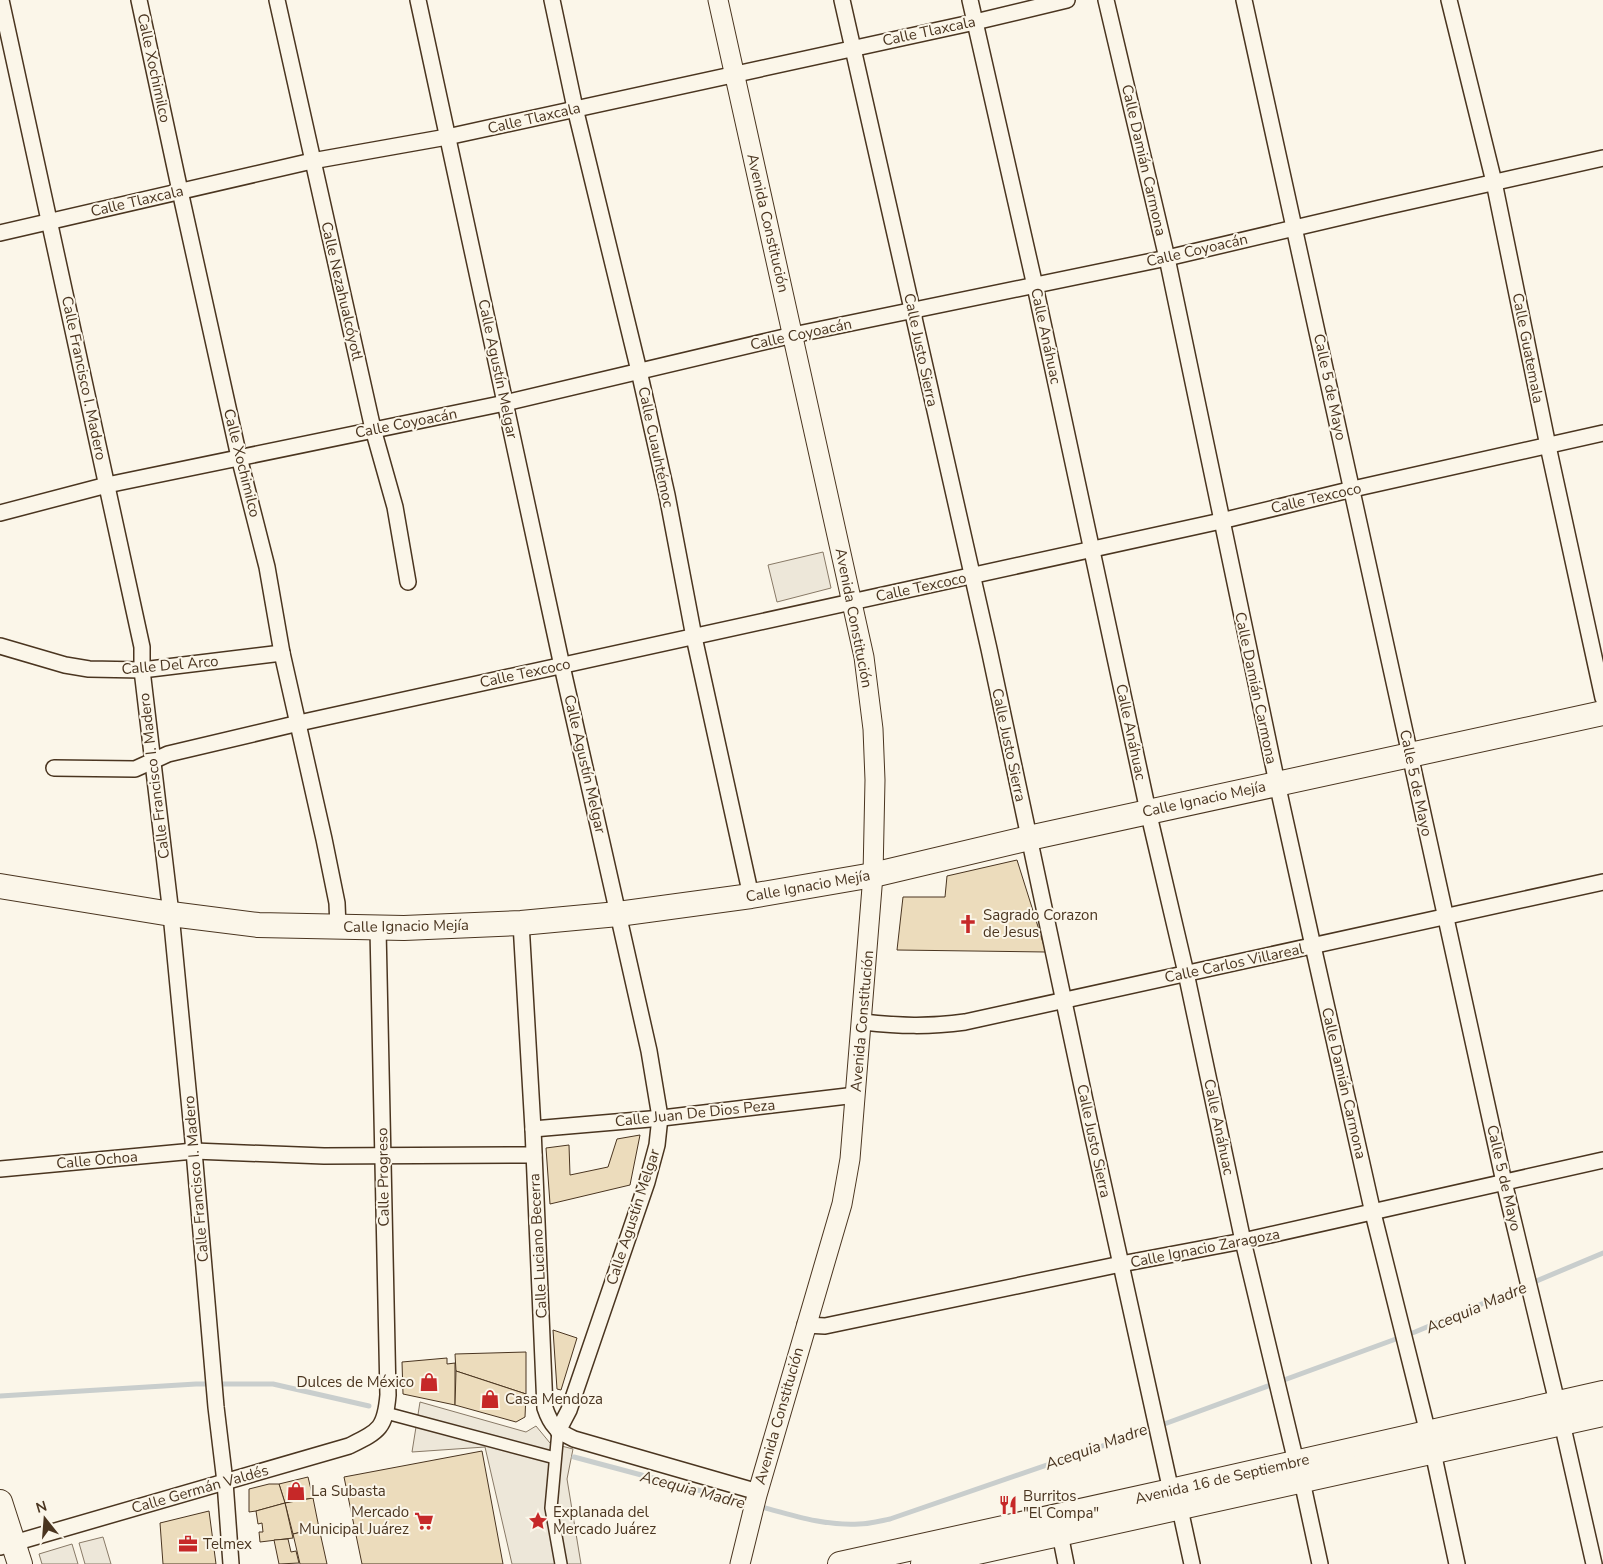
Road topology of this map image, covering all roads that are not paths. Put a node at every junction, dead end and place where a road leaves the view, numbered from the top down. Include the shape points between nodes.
1 (1, 0) edge
2 (139, 0) edge
3 (277, 0) edge
4 (418, 0) edge
5 (552, 0) edge
6 (718, 0) edge
7 (842, 0) edge
8 (970, 0) edge
9 (1067, 0) edge
10 (1106, 0) edge
11 (1244, 0) edge
12 (1449, 0) edge
13 (975, 22) junction
14 (853, 47) junction
15 (734, 73) junction
16 (575, 108) junction
17 (448, 137) junction
18 (1603, 158) edge
19 (312, 162) junction
20 (1494, 182) junction
21 (180, 191) junction
22 (50, 222) junction
23 (1294, 227) junction
24 (0, 233) edge
25 (1167, 258) junction
26 (1035, 286) junction
27 (913, 310) junction
28 (793, 335) junction
29 (639, 371) junction
30 (505, 403) junction
31 (373, 429) junction
32 (1603, 433) edge
33 (1548, 446) junction
34 (239, 457) junction
35 (107, 485) junction
36 (1352, 490) junction
37 (0, 513) edge
38 (1222, 521) junction
39 (1092, 550) junction
40 (973, 576) junction
41 (408, 582) dead end
42 (852, 602) junction
43 (694, 637) junction
44 (0, 646) edge
45 (282, 653) junction
46 (562, 666) junction
47 (142, 670) junction
48 (1603, 698) edge
49 (1603, 713) edge
50 (299, 722) junction
51 (1410, 754) junction
52 (152, 762) junction
53 (54, 768) dead end
54 (1276, 783) junction
55 (1148, 811) junction
56 (1028, 838) junction
57 (873, 875) junction
58 (1603, 882) edge
59 (0, 886) edge
60 (751, 896) junction
61 (170, 914) junction
62 (618, 914) junction
63 (1446, 917) junction
64 (521, 923) junction
65 (338, 928) junction
66 (378, 929) junction
67 (1312, 946) junction
68 (1186, 973) junction
69 (1064, 1001) junction
70 (863, 1022) junction
71 (856, 1095) junction
72 (660, 1117) junction
73 (533, 1129) junction
74 (194, 1151) junction
75 (382, 1155) junction
76 (534, 1155) junction
77 (1603, 1160) edge
78 (0, 1169) edge
79 (1504, 1182) junction
80 (1373, 1213) junction
81 (1243, 1241) junction
82 (1121, 1264) junction
83 (806, 1325) junction
84 (1603, 1393) edge
85 (1560, 1413) junction
86 (1603, 1414) edge
87 (384, 1419) junction
88 (558, 1431) junction
89 (1430, 1442) junction
90 (555, 1458) junction
91 (1299, 1472) junction
92 (225, 1482) junction
93 (757, 1494) junction
94 (1175, 1500) junction
95 (0, 1502) edge
96 (1060, 1534) junction
97 (11, 1551) edge
98 (231, 1564) edge
99 (561, 1564) edge
100 (740, 1564) edge
101 (840, 1564) edge
102 (923, 1564) edge
103 (1066, 1564) edge
104 (1192, 1564) edge
105 (1320, 1564) edge
106 (1456, 1564) edge
107 (1594, 1564) edge

1 - 22 street, Calle Francisco I. Madero
2 - 21 street, Calle Xochimilco
3 - 19 street, Calle Nezahualcóyotl
4 - 17 street, Calle Agustín Melgar
5 - 16 street, Calle Cuauhtémoc
6 - 15 street, Avenida Constitución
7 - 14 street, Calle Justo Sierra
8 - 13 street, Calle Anáhuac
9 - 13 street, Calle Tlaxcala
10 - 25 street, Calle Damián Carmona
11 - 23 street, Calle 5 de Mayo
12 - 20 street, Calle Guatemala
13 - 14 street, Calle Tlaxcala
13 - 26 street, Calle Anáhuac
14 - 15 street, Calle Tlaxcala
14 - 27 street, Calle Justo Sierra
15 - 16 street, Calle Tlaxcala
15 - 28 street, Avenida Constitución
16 - 17 street, Calle Tlaxcala
16 - 29 street, Calle Cuauhtémoc
17 - 19 street, Calle Tlaxcala
17 - 30 street, Calle Agustín Melgar
18 - 20 street, Calle Coyoacán
19 - 21 street, Calle Tlaxcala
19 - 31 street, Calle Nezahualcóyotl
20 - 23 street, Calle Coyoacán
20 - 33 street, Calle Guatemala
21 - 22 street, Calle Tlaxcala
21 - 34 street, Calle Xochimilco
22 - 24 street, Calle Tlaxcala
22 - 35 street, Calle Francisco I. Madero
23 - 25 street, Calle Coyoacán
23 - 36 street, Calle 5 de Mayo
25 - 26 street, Calle Coyoacán
25 - 38 street, Calle Damián Carmona
26 - 27 street, Calle Coyoacán
26 - 39 street, Calle Anáhuac
27 - 28 street, Calle Coyoacán
27 - 40 street, Calle Justo Sierra
28 - 29 street, Calle Coyoacán
28 - 42 street, Avenida Constitución
29 - 30 street, Calle Coyoacán
29 - 43 street, Calle Cuauhtémoc
30 - 31 street, Calle Coyoacán
30 - 46 street, Calle Agustín Melgar
31 - 34 street, Calle Coyoacán
31 - 41 street, Calle Nezahualcóyotl via 395,507
32 - 33 street, Calle Texcoco
33 - 36 street, Calle Texcoco
33 - 48 street, Calle Guatemala
34 - 35 street, Calle Coyoacán
34 - 45 street, Calle Xochimilco via 267,566
35 - 37 street, Calle Coyoacán
35 - 47 street, Calle Francisco I. Madero via 142,647
36 - 38 street, Calle Texcoco
36 - 51 street, Calle 5 de Mayo
38 - 39 street, Calle Texcoco
38 - 54 street, Calle Damián Carmona
39 - 40 street, Calle Texcoco
39 - 55 street, Calle Anáhuac
40 - 42 street, Calle Texcoco
40 - 56 street, Calle Justo Sierra
42 - 43 street, Calle Texcoco
42 - 57 street, Avenida Constitución via 864,657 873,729 876,780
43 - 46 street, Calle Texcoco
43 - 60 street, Calle Cuauhtémoc
44 - 47 street, Calle Del Arco via 64,665
45 - 47 street, Calle Del Arco
45 - 50 street, Calle Xochimilco
46 - 50 street, Calle Texcoco
46 - 62 street, Calle Agustín Melgar
47 - 52 street, Calle Francisco I. Madero
49 - 51 main road, Calle Ignacio Mejía
50 - 52 street, Calle Texcoco via 168,754
50 - 65 street, Calle Xochimilco via 335,894
51 - 54 main road, Calle Ignacio Mejía
51 - 63 street, Calle 5 de Mayo
52 - 53 street, Calle Texcoco via 135,769
52 - 61 street, Calle Francisco I. Madero
54 - 55 main road, Calle Ignacio Mejía
54 - 67 street, Calle Damián Carmona
55 - 56 main road, Calle Ignacio Mejía
55 - 68 street, Calle Anáhuac
56 - 57 main road, Calle Ignacio Mejía
56 - 69 street, Calle Justo Sierra
57 - 60 main road, Calle Ignacio Mejía
57 - 70 street, Avenida Constitución
58 - 63 street, Calle Carlos Villareal
59 - 61 main road, Calle Ignacio Mejía
60 - 62 main road, Calle Ignacio Mejía
61 - 65 main road, Calle Ignacio Mejía via 258,925
61 - 74 street, Calle Francisco I. Madero
62 - 64 main road, Calle Ignacio Mejía
62 - 72 street, Calle Agustín Melgar via 649,1051
63 - 67 street, Calle Carlos Villareal
63 - 79 street, Calle 5 de Mayo
64 - 66 main road, Calle Ignacio Mejía
64 - 73 street, Calle Luciano Becerra
65 - 66 main road, Calle Ignacio Mejía
66 - 75 street, Calle Progreso
67 - 68 street, Calle Carlos Villareal
67 - 80 street, Calle Damián Carmona
68 - 69 street, Calle Carlos Villareal
68 - 81 street, Calle Anáhuac
69 - 70 street, Calle Carlos Villareal via 934,1026
69 - 82 street, Calle Justo Sierra
70 - 71 street, Avenida Constitución
71 - 72 street, Calle Juan De Dios Peza
71 - 83 street, Avenida Constitución via 842,1204
72 - 73 street, Calle Juan De Dios Peza
72 - 88 street, Calle Agustín Melgar via 657,1145 647,1182 569,1410
73 - 76 street, Calle Luciano Becerra
74 - 75 street
74 - 78 street, Calle Ochoa
74 - 92 street, Calle Francisco I. Madero
75 - 76 street
75 - 87 street, Calle Progreso via 388,1385
76 - 88 street, Calle Luciano Becerra via 545,1408
77 - 79 street, Calle Ignacio Zaragoza
79 - 80 street, Calle Ignacio Zaragoza
79 - 85 street, Calle 5 de Mayo
80 - 81 street, Calle Ignacio Zaragoza
80 - 89 street, Calle Damián Carmona
81 - 82 street, Calle Ignacio Zaragoza
81 - 91 street, Calle Anáhuac
82 - 83 street, Calle Ignacio Zaragoza via 825,1326
82 - 94 street, Calle Justo Sierra via 1158,1437
83 - 93 street, Avenida Constitución
84 - 85 main road, Avenida 16 de Septiembre
85 - 86 main road, Avenida 16 de Septiembre
85 - 89 main road, Avenida 16 de Septiembre
85 - 107 street, Calle 5 de Mayo
87 - 90 street
87 - 92 street, Calle Germán Valdés via 369,1436 349,1446
88 - 90 street
88 - 93 street via 574,1439
89 - 91 main road, Avenida 16 de Septiembre
89 - 106 street, Calle Damián Carmona
90 - 99 street via 551,1508
91 - 94 main road, Avenida 16 de Septiembre
91 - 105 street, Calle Anáhuac
92 - 97 street, Calle Germán Valdés
92 - 98 street, Calle Francisco I. Madero
93 - 100 street, Avenida Constitución
94 - 96 main road, Avenida 16 de Septiembre
94 - 101 main road, Avenida 16 de Septiembre
94 - 104 street, Calle Justo Sierra
95 - 97 main road
96 - 102 main road, Avenida 16 de Septiembre
96 - 103 street

